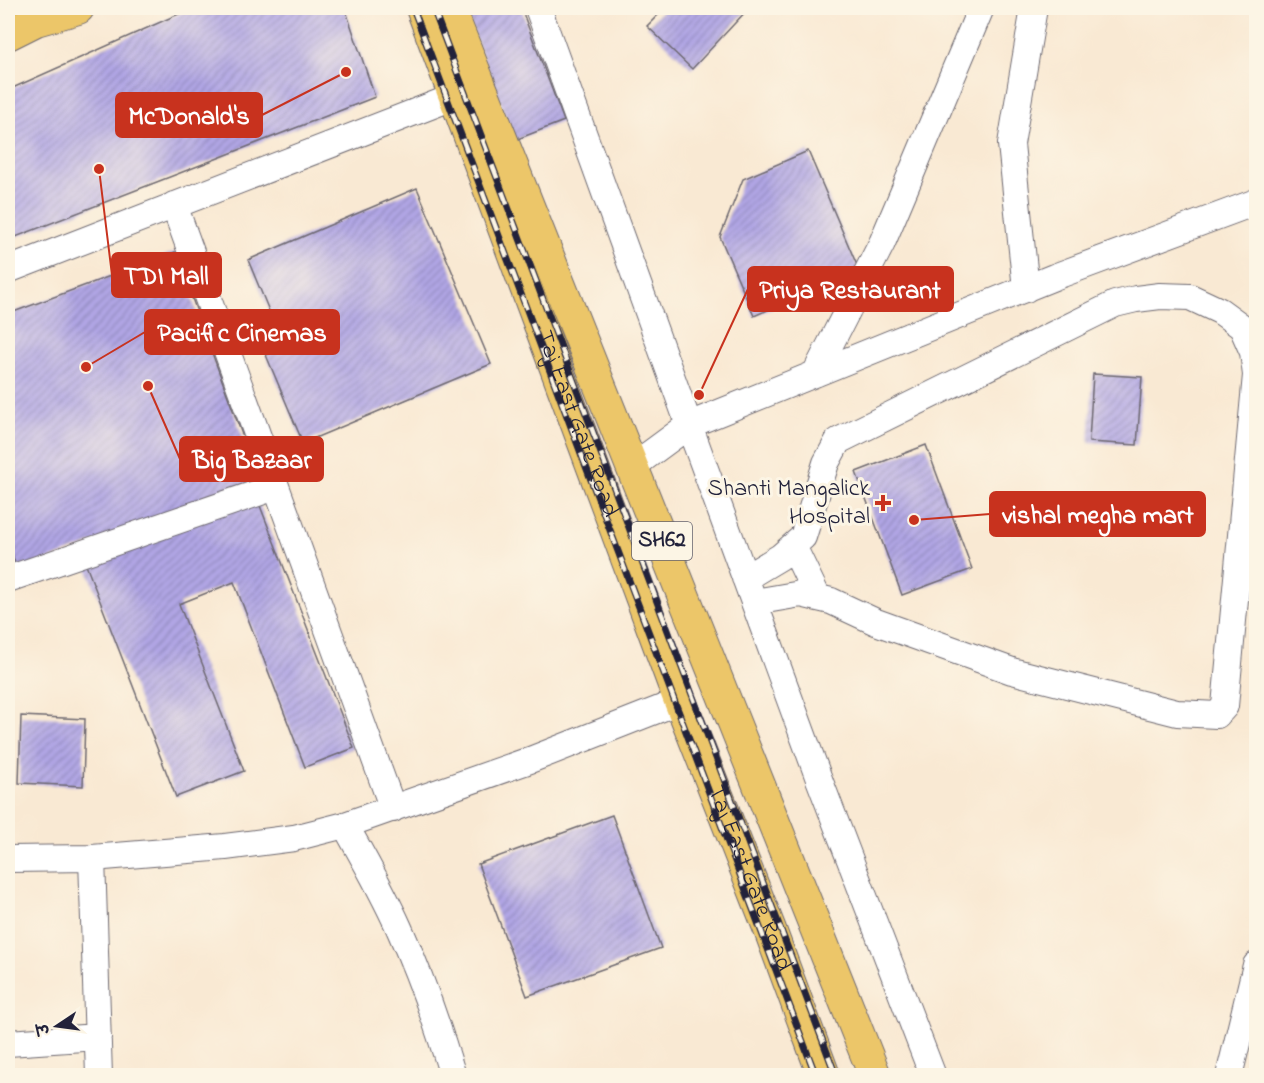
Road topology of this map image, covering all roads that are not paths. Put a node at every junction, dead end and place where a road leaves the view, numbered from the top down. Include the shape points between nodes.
1 (78, 8) edge
2 (422, 8) edge
3 (448, 8) edge
4 (538, 8) edge
5 (981, 8) edge
6 (1034, 8) edge
7 (44, 14) edge
8 (8, 34) edge
9 (456, 96) junction
10 (1257, 202) edge
11 (174, 205) junction
12 (8, 270) edge
13 (1026, 288) junction
14 (815, 374) junction
15 (689, 426) junction
16 (632, 467) junction
17 (275, 487) junction
18 (793, 546) junction
19 (745, 578) junction
20 (8, 579) edge
21 (818, 598) junction
22 (754, 602) junction
23 (680, 701) junction
24 (393, 809) junction
25 (345, 825) junction
26 (92, 858) junction
27 (8, 859) edge
28 (1257, 965) edge
29 (98, 1037) junction
30 (8, 1042) edge
31 (99, 1076) edge
32 (453, 1076) edge
33 (824, 1076) edge
34 (875, 1076) edge
35 (933, 1076) edge
36 (1228, 1076) edge

1 - 7 main road
2 - 9 main road, Taj East Gate Road / SH62
3 - 16 main road, SH62
4 - 15 street
5 - 14 street via 882,243
6 - 13 street via 1011,144
7 - 8 main road
9 - 11 street
9 - 23 main road, Taj East Gate Road / SH62
10 - 13 street
11 - 12 street
11 - 17 street
13 - 14 street
14 - 15 street
15 - 16 street
15 - 19 street
16 - 34 main road, SH62
17 - 20 street
17 - 24 street
18 - 19 street
18 - 21 street
18 - 21 street via 803,537 826,463 838,441 1115,304 1160,296 1190,297 1242,327 1253,352 1256,375 1225,706 1217,715 1177,713 1012,672
19 - 22 street
21 - 22 street via 801,594
22 - 35 street
23 - 24 street
23 - 33 main road, Taj East Gate Road / SH62
24 - 25 street
25 - 26 street via 294,838 236,846
25 - 32 street via 399,928
26 - 27 street
26 - 29 street
28 - 36 street
29 - 30 street
29 - 31 street

